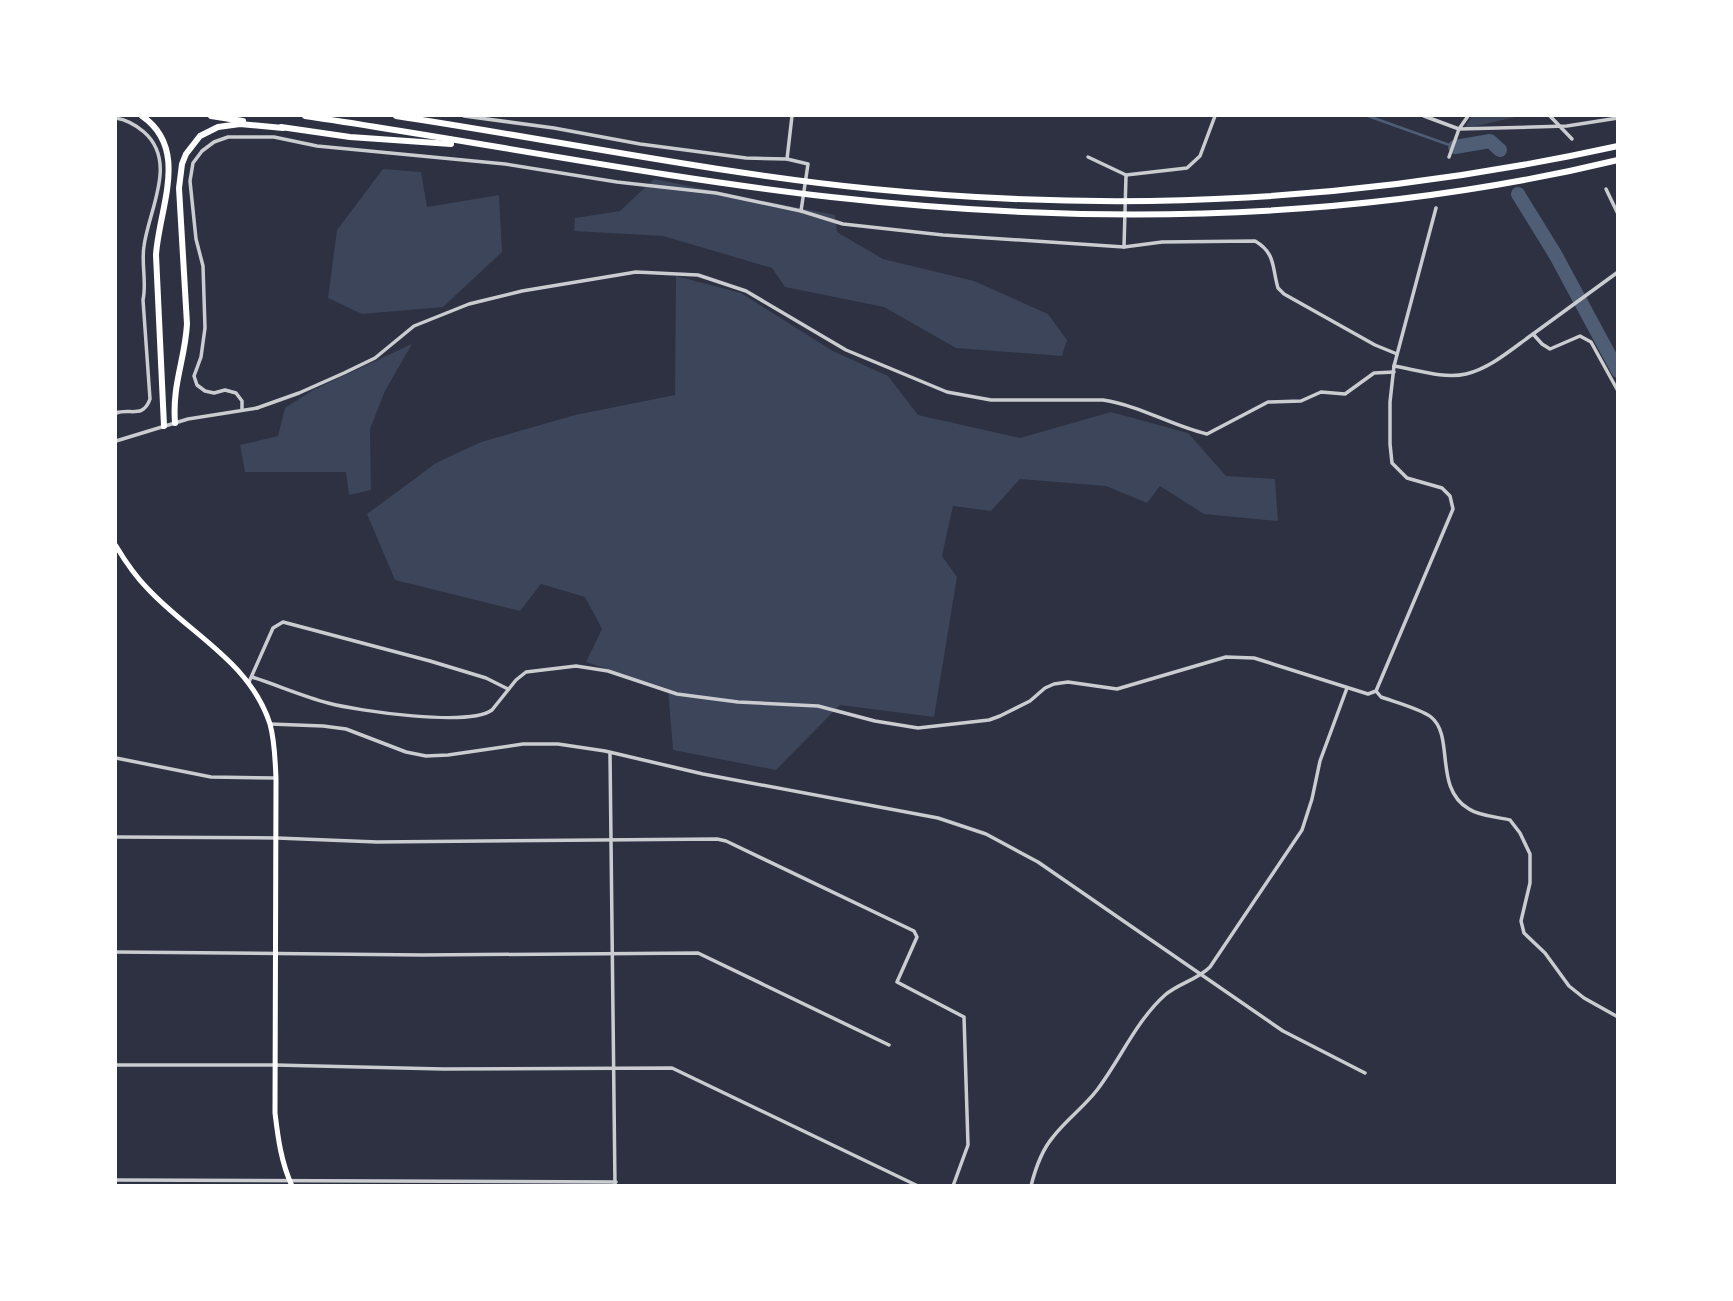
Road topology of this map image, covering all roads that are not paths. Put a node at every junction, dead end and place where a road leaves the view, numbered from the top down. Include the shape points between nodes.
1 (142, 116) edge
2 (211, 116) edge
3 (305, 116) edge
4 (398, 116) edge
5 (464, 116) edge
6 (792, 116) edge
7 (1215, 116) edge
8 (1424, 116) edge
9 (1468, 116) edge
10 (1550, 116) edge
11 (1614, 117) edge
12 (116, 118) edge
13 (1559, 126) junction
14 (283, 128) junction
15 (1460, 129) junction
16 (1572, 139) dead end
17 (485, 146) junction
18 (1618, 146) edge
19 (1088, 157) dead end
20 (1448, 157) dead end
21 (787, 159) junction
22 (1618, 160) edge
23 (1126, 175) junction
24 (1606, 189) dead end
25 (1436, 208) dead end
26 (802, 211) junction
27 (1618, 214) edge
28 (1124, 247) junction
29 (1618, 272) edge
30 (204, 312) junction
31 (198, 313) dead end
32 (1533, 334) junction
33 (1397, 355) junction
34 (1394, 366) junction
35 (1394, 372) junction
36 (1618, 391) edge
37 (242, 411) junction
38 (116, 412) edge
39 (175, 423) junction
40 (164, 426) junction
41 (116, 441) edge
42 (116, 546) edge
43 (250, 679) junction
44 (1348, 688) junction
45 (508, 689) junction
46 (1376, 691) junction
47 (270, 724) junction
48 (610, 753) junction
49 (116, 758) edge
50 (276, 778) junction
51 (116, 837) edge
52 (277, 838) junction
53 (611, 839) junction
54 (116, 952) edge
55 (276, 954) junction
56 (612, 954) junction
57 (1203, 975) junction
58 (1618, 1017) edge
59 (889, 1045) dead end
60 (275, 1065) junction
61 (116, 1066) edge
62 (615, 1070) junction
63 (1365, 1073) dead end
64 (116, 1180) edge
65 (290, 1183) edge
66 (615, 1184) edge
67 (918, 1185) edge
68 (953, 1185) edge
69 (1031, 1185) edge

1 - 40 highway via 163,138 169,162 156,255
2 - 14 highway
3 - 17 highway
4 - 18 highway via 674,163 834,184 1114,203 1361,190 1494,171
5 - 21 street via 640,145
6 - 21 street
7 - 23 street via 1192,165
8 - 15 street
9 - 15 street
10 - 13 street
11 - 13 street
12 - 38 street via 136,125 149,137 162,165 143,248 150,400 138,413
13 - 15 street
13 - 16 street
14 - 17 highway
14 - 39 highway via 218,127 200,136 182,164 179,188 187,324 174,392
15 - 20 street
17 - 22 highway via 832,197 1134,216 1402,198
19 - 23 street
21 - 26 street via 808,163
23 - 28 street
24 - 27 street
25 - 33 street
26 - 28 street via 856,226
26 - 30 street via 716,193 505,164 317,146 274,136 228,138 202,151 193,163 190,181 203,266
28 - 33 street via 1255,241 1265,246 1273,260 1278,288 1284,294
29 - 32 street
30 - 31 street
30 - 37 street via 195,381 205,391 236,393
32 - 34 street via 1486,367 1465,374
32 - 36 street via 1550,349 1575,337 1586,338
33 - 34 street
34 - 35 street
35 - 37 street via 1374,373 1345,394 1321,392 1301,401 1268,402 1207,435 1179,428 1135,407 1103,400 992,400 947,392 846,350 746,291 698,275 636,272 469,304 414,326 374,358 344,373
35 - 46 street via 1392,463 1407,478 1442,488 1453,509
37 - 39 street
39 - 40 street
40 - 41 street
42 - 43 main road via 148,590
43 - 45 street via 331,704 440,717 487,713
43 - 45 street via 273,628 284,622 430,661
43 - 47 main road
44 - 45 street via 1254,658 1226,657 1117,689 1054,684 989,720 918,728 818,706 677,694 608,671 576,666 526,672
44 - 46 street via 1368,694
44 - 57 street via 1302,830
46 - 58 street via 1431,716 1439,727 1452,791 1461,803 1470,810 1510,820 1530,854 1530,883 1521,921 1524,933 1569,986
47 - 48 street via 346,730 426,755 540,743
47 - 50 main road
48 - 53 street
48 - 57 street via 937,818 986,834 1038,862
49 - 50 street via 211,777
50 - 52 main road
51 - 52 street
52 - 53 street via 377,842
52 - 55 main road
53 - 56 street
53 - 68 street via 726,841 914,931 917,937 897,982 964,1017 968,1145
54 - 55 street
55 - 56 street
55 - 60 main road
56 - 59 street via 698,953
56 - 62 street
57 - 63 street via 1283,1031
57 - 69 street via 1164,995 1096,1092 1052,1138
60 - 61 street
60 - 62 street
60 - 65 main road via 275,1113
62 - 66 street
62 - 67 street via 673,1068
64 - 65 street
65 - 66 street

